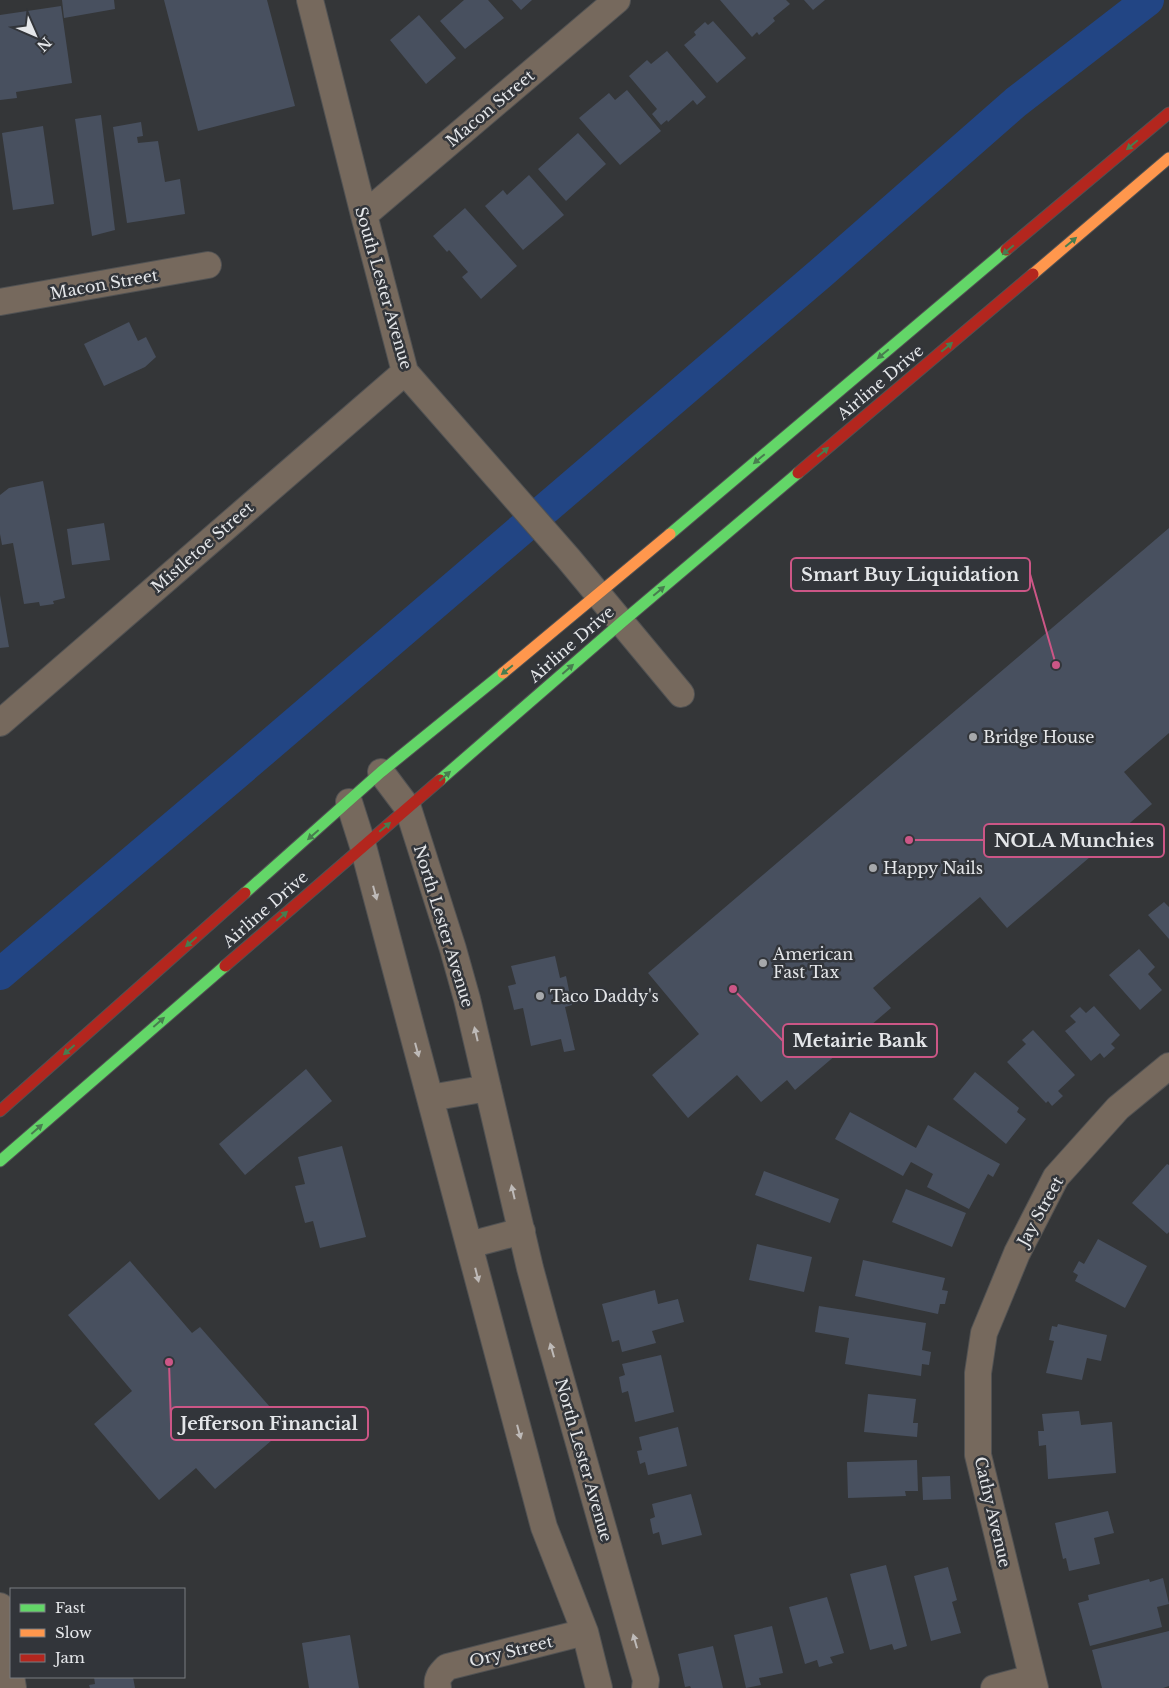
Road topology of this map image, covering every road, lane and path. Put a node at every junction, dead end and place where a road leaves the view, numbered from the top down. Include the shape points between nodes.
1 (310, 0) edge
2 (617, 0) edge
3 (1169, 113) edge
4 (1169, 158) edge
5 (364, 215) junction
6 (208, 265) dead end
7 (0, 302) edge
8 (405, 372) junction
9 (599, 594) junction
10 (622, 622) junction
11 (681, 694) dead end
12 (0, 722) edge
13 (381, 772) junction
14 (349, 802) junction
15 (408, 808) junction
16 (363, 846) junction
17 (1169, 1066) edge
18 (488, 1088) junction
19 (430, 1098) junction
20 (0, 1111) edge
21 (0, 1160) edge
22 (522, 1231) junction
23 (469, 1244) junction
24 (984, 1334) joint
25 (0, 1606) edge
26 (585, 1632) junction
27 (10, 1669) edge
28 (439, 1681) edge
29 (1033, 1683) edge
30 (599, 1688) edge
31 (645, 1688) edge
32 (994, 1688) edge

1 - 5 street, South Lester Avenue
2 - 5 street, Macon Street
3 -> 9 highway, Airline Drive
10 -> 4 highway, Airline Drive
5 - 8 street, South Lester Avenue
6 - 7 street, Macon Street
8 - 9 street, South Lester Avenue
8 - 12 street, Mistletoe Street
9 - 10 street, South Lester Avenue
9 -> 13 highway, Airline Drive
10 - 11 street, South Lester Avenue
15 -> 10 highway, Airline Drive
13 - 14 highway, Airline Drive
13 - 15 street, North Lester Avenue
14 - 16 street
14 -> 20 highway, Airline Drive
16 -> 15 highway, Airline Drive
18 -> 15 street, North Lester Avenue via 468,999
16 -> 19 street
21 -> 16 highway, Airline Drive
17 - 24 street, Jay Street via 1118,1108 1056,1177 1017,1253
18 - 19 street
22 -> 18 street, North Lester Avenue
19 - 23 street
22 - 23 street
31 -> 22 street, North Lester Avenue via 646,1680
23 -> 26 street via 544,1527
24 - 29 street, Cathy Avenue via 978,1373 978,1456
25 - 27 street
26 - 28 street, Ory Street via 447,1667
26 - 30 street
29 - 32 street

